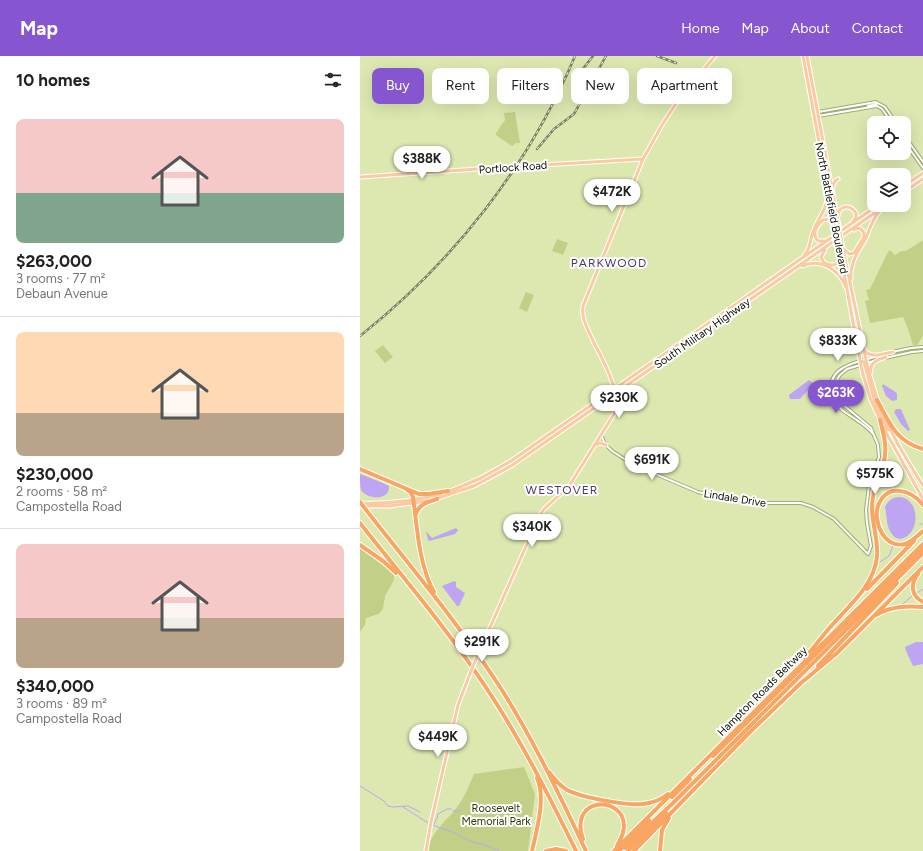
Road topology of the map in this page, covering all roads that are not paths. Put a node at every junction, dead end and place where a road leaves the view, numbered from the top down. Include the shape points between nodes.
1 (715, 56) edge
2 (803, 56) edge
3 (807, 56) edge
4 (879, 103) junction
5 (867, 107) junction
6 (819, 114) junction
7 (814, 115) junction
8 (886, 116) edge
9 (891, 116) edge
10 (911, 144) edge
11 (911, 151) edge
12 (643, 159) junction
13 (633, 160) junction
14 (923, 162) edge
15 (639, 168) junction
16 (923, 168) edge
17 (923, 173) edge
18 (829, 175) junction
19 (360, 177) edge
20 (923, 179) edge
21 (911, 181) edge
22 (827, 185) junction
23 (911, 187) edge
24 (832, 192) junction
25 (868, 212) edge
26 (876, 212) edge
27 (879, 212) edge
28 (837, 227) junction
29 (843, 230) junction
30 (844, 235) junction
31 (834, 236) junction
32 (835, 241) junction
33 (840, 245) junction
34 (840, 252) junction
35 (801, 259) junction
36 (790, 273) junction
37 (851, 287) junction
38 (848, 293) junction
39 (850, 306) junction
40 (923, 347) edge
41 (864, 349) junction
42 (923, 351) edge
43 (894, 352) junction
44 (886, 357) junction
45 (864, 362) junction
46 (611, 382) junction
47 (622, 384) junction
48 (873, 387) junction
49 (615, 392) junction
50 (605, 400) junction
51 (877, 400) junction
52 (616, 406) junction
53 (880, 420) junction
54 (601, 435) junction
55 (876, 437) junction
56 (896, 440) junction
57 (595, 445) junction
58 (606, 445) junction
59 (923, 449) edge
60 (360, 469) edge
61 (923, 486) edge
62 (406, 489) junction
63 (448, 492) junction
64 (437, 499) junction
65 (923, 499) edge
66 (360, 502) edge
67 (413, 502) junction
68 (923, 505) edge
69 (360, 506) edge
70 (416, 516) junction
71 (360, 524) edge
72 (923, 532) edge
73 (923, 544) edge
74 (360, 545) edge
75 (923, 548) edge
76 (923, 554) edge
77 (911, 568) junction
78 (923, 568) edge
79 (440, 602) junction
80 (923, 602) edge
81 (923, 608) edge
82 (846, 610) junction
83 (432, 613) junction
84 (867, 623) junction
85 (793, 674) junction
86 (801, 683) junction
87 (516, 736) junction
88 (532, 744) junction
89 (706, 760) junction
90 (673, 810) junction
91 (616, 850) edge
92 (426, 851) edge
93 (532, 851) edge
94 (546, 851) edge
95 (566, 851) edge
96 (576, 851) edge
97 (587, 851) edge
98 (622, 851) edge
99 (628, 851) edge
100 (634, 851) edge
101 (660, 851) edge

1 - 12 main road via 674,106
2 - 7 main road, North Battlefield Boulevard
3 - 6 main road, North Battlefield Boulevard
4 - 5 street
4 - 6 street via 871,102
4 - 9 street
5 - 6 street
5 - 8 street via 879,107
6 - 7 street
6 - 18 main road, North Battlefield Boulevard
7 - 22 main road, North Battlefield Boulevard
10 - 14 street
11 - 16 street
12 - 13 main road, Portlock Road
12 - 15 main road
13 - 15 main road via 638,162
13 - 19 main road, Portlock Road
15 - 46 main road via 583,306 585,324
17 - 21 main road
18 - 24 main road, North Battlefield Boulevard
18 - 24 main road via 838,179 833,184
20 - 23 main road
22 - 28 main road, North Battlefield Boulevard
22 - 35 main road via 824,211 813,232 810,247
24 - 28 main road, North Battlefield Boulevard
25 - 29 main road, South Military Highway
26 - 30 main road, South Military Highway
27 - 37 main road via 871,222 853,260
28 - 29 main road via 840,210 846,207 855,211 856,219
28 - 31 main road via 826,219 815,233 816,240 821,242
28 - 33 main road, North Battlefield Boulevard, bridge
29 - 31 main road, South Military Highway
30 - 32 main road, South Military Highway
30 - 33 main road via 859,228 864,235 853,254 845,252
31 - 35 main road, South Military Highway
32 - 34 main road via 822,253 824,263 836,265
32 - 36 main road, South Military Highway
33 - 34 main road, North Battlefield Boulevard
33 - 37 main road, North Battlefield Boulevard
34 - 38 main road, North Battlefield Boulevard
35 - 47 main road, South Military Highway
36 - 38 main road via 809,264 825,266 839,274
36 - 49 main road, South Military Highway
37 - 39 main road
37 - 41 main road, North Battlefield Boulevard
38 - 39 main road, North Battlefield Boulevard
39 - 45 main road, North Battlefield Boulevard
40 - 43 street
41 - 43 main road via 873,355
41 - 45 main road, North Battlefield Boulevard
42 - 44 street
43 - 45 street
44 - 45 street
44 - 48 main road via 871,365
45 - 48 main road, North Battlefield Boulevard
45 - 53 main road, North Battlefield Boulevard via 870,398
45 - 55 street via 841,373 835,383 835,392 840,402 871,428
45 - 55 street via 848,365 837,373 832,382 831,392 838,405
45 - 56 main road via 875,402
46 - 47 main road
46 - 49 main road
47 - 49 main road, South Military Highway
48 - 51 main road, North Battlefield Boulevard
49 - 50 main road, South Military Highway
49 - 52 main road
49 - 63 main road, South Military Highway via 502,467
50 - 52 main road via 612,400
50 - 64 main road, South Military Highway via 504,470 474,486
51 - 56 main road, North Battlefield Boulevard
51 - 59 highway via 897,433 909,443
52 - 54 main road
53 - 65 main road, North Battlefield Boulevard
53 - 82 highway via 885,438 885,452 883,466 873,492 872,521 877,548 876,561 868,583
54 - 57 main road
54 - 58 street, Lindale Drive
55 - 58 street, Lindale Drive via 879,457 869,486 866,510 871,546 868,554 834,519 813,507 801,504 757,503 698,492 637,466 617,455
56 - 61 main road, North Battlefield Boulevard
57 - 58 main road
57 - 92 main road, bridge via 569,486 539,517 471,671 458,705
60 - 62 highway
62 - 63 highway via 424,494
62 - 67 highway via 411,494
63 - 67 main road, South Military Highway
64 - 67 main road, South Military Highway
64 - 70 highway via 421,505
66 - 67 main road, South Military Highway
66 - 79 highway, bridge
67 - 69 main road, South Military Highway via 388,506
67 - 70 highway
68 - 72 highway via 910,493 898,490 882,499 877,513 881,533 893,543 906,544
70 - 79 highway via 425,571
71 - 83 highway
72 - 82 highway
73 - 85 highway, Hampton Roads Beltway
74 - 83 highway via 390,567
75 - 91 highway
76 - 77 highway, Hampton Roads Beltway
76 - 98 highway
77 - 86 highway
77 - 99 highway, Hampton Roads Beltway via 731,745
78 - 80 highway via 914,579 913,586 916,596
78 - 84 highway
79 - 88 highway via 500,688
81 - 84 highway via 892,608 878,614
82 - 85 highway
83 - 87 highway via 486,687
84 - 86 highway via 837,653
85 - 89 highway, Hampton Roads Beltway
86 - 90 highway
87 - 93 highway via 540,789 540,805
87 - 96 highway
88 - 89 highway via 550,773 568,790 584,797 633,805 648,804 664,797
88 - 97 highway
89 - 91 highway, Hampton Roads Beltway
90 - 100 highway
90 - 101 highway via 662,830
91 - 97 highway via 624,831 623,820 615,808 600,804 587,810 580,821 580,830
94 - 95 highway

